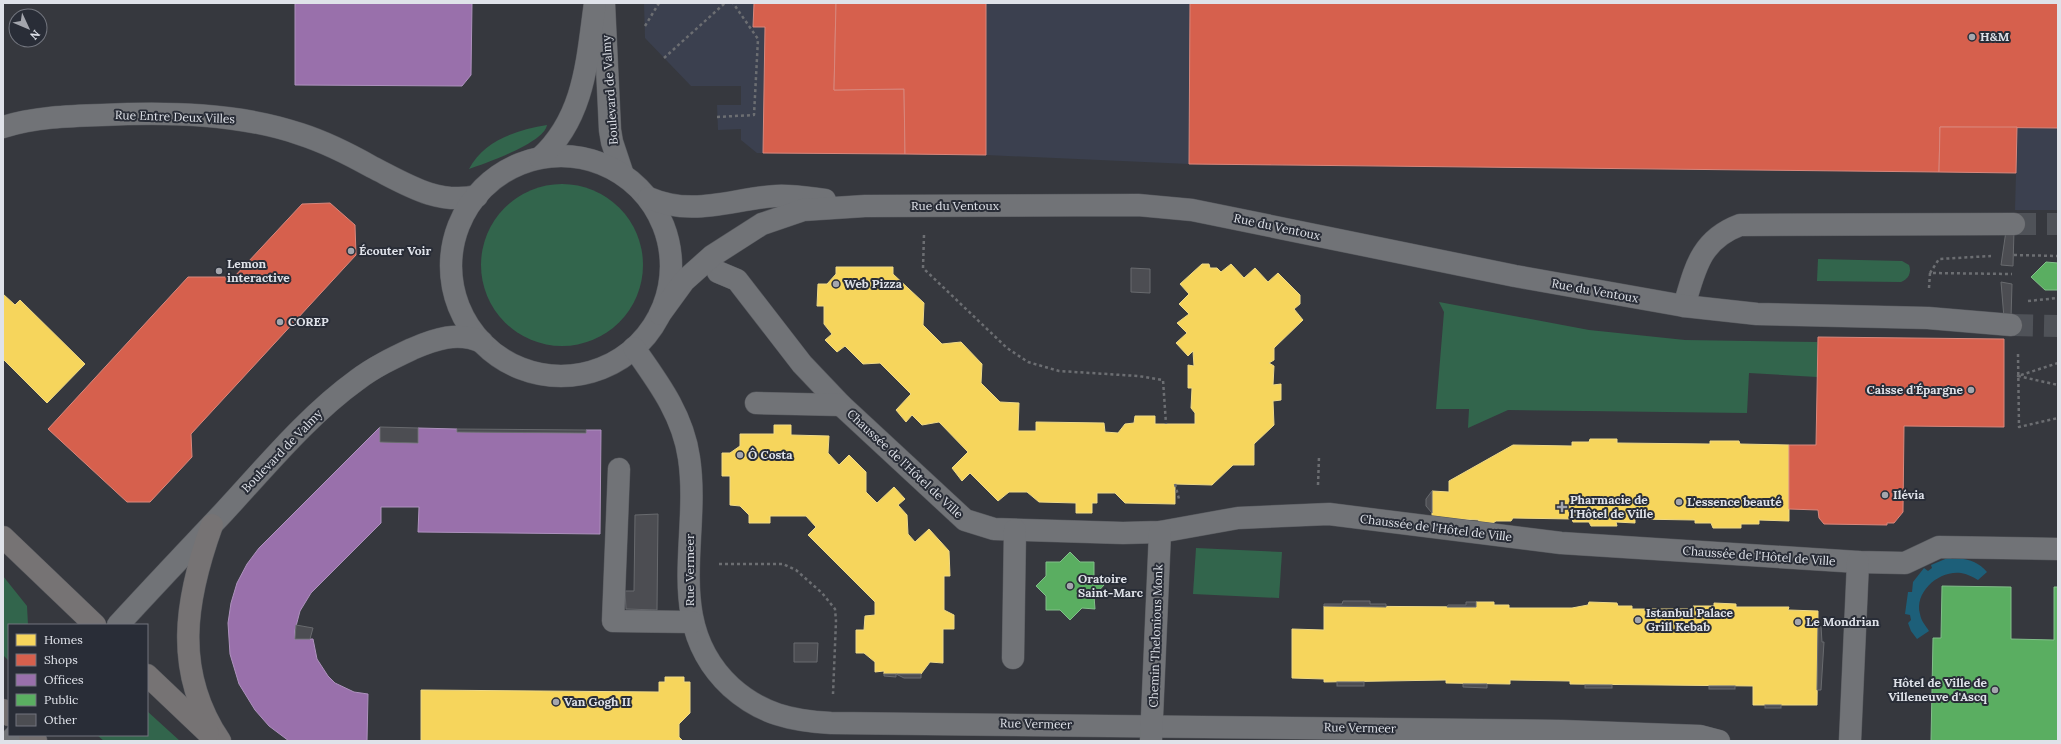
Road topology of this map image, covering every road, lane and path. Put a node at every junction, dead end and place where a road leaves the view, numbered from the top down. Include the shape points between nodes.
1 (595, 3) edge
2 (604, 3) edge
3 (660, 3) edge
4 (725, 3) edge
5 (733, 3) edge
6 (645, 26) dead end
7 (664, 58) dead end
8 (717, 117) dead end
9 (3, 127) edge
10 (540, 158) junction
11 (624, 175) junction
12 (477, 196) junction
13 (649, 198) junction
14 (865, 206) junction
15 (924, 206) junction
16 (2014, 224) tunnel mouth
17 (2008, 255) dead end
18 (1993, 256) dead end
19 (2058, 256) edge
20 (718, 272) dead end
21 (1930, 274) junction
22 (2012, 274) dead end
23 (1929, 292) dead end
24 (1684, 306) junction
25 (660, 314) junction
26 (2011, 325) tunnel mouth
27 (482, 342) junction
28 (634, 348) junction
29 (2058, 363) edge
30 (2018, 364) dead end
31 (2018, 376) junction
32 (2058, 384) edge
33 (756, 403) dead end
34 (842, 405) junction
35 (2058, 418) edge
36 (1166, 424) dead end
37 (619, 469) dead end
38 (212, 525) junction
39 (1015, 530) junction
40 (1160, 532) junction
41 (3, 537) edge
42 (2058, 549) edge
43 (1858, 562) junction
44 (690, 564) junction
45 (692, 622) junction
46 (94, 624) edge
47 (119, 624) edge
48 (1013, 658) dead end
49 (148, 676) edge
50 (831, 723) junction
51 (1152, 734) edge
52 (1718, 740) edge
53 (216, 741) edge
54 (220, 741) edge
55 (1850, 741) edge

1 - 10 street, Boulevard de Valmy via 587,60 575,108 562,133
2 - 11 street, Boulevard de Valmy via 611,136
3 - 6 path
4 - 7 path
5 - 8 path via 758,39 754,115
9 - 12 street, Rue Entre Deux Villes via 50,117 126,114 237,119 302,134 429,194 458,199
10 - 11 street via 577,157 601,163
10 - 12 street via 505,171
11 - 13 street
12 - 27 street via 460,223 455,238 452,270 457,301
13 - 14 street, Rue du Ventoux via 664,205 690,208 776,196
13 - 25 street via 658,213 670,246 670,280
14 - 15 street, Rue du Ventoux
14 - 25 street, Rue du Ventoux via 803,210 762,224 731,242 697,268 674,292
15 - 24 street, Rue du Ventoux via 1138,205 1178,208 1579,288
15 - 36 path via 923,268 1007,348 1028,362 1059,371 1164,380
16 - 24 street via 1740,225 1722,233 1709,246 1695,269
17 - 19 path
18 - 21 path via 1939,259
20 - 34 street, Chaussée de l'Hôtel de Ville via 737,280 802,364
21 - 22 path
21 - 23 path
24 - 26 street, Rue du Ventoux via 1757,314 1928,318
25 - 28 street via 649,332
27 - 28 street via 506,361 549,375 595,371
27 - 38 street, Boulevard de Valmy via 474,338 457,336 438,339 382,364 357,380 296,436
28 - 44 street, Rue Vermeer via 661,386 686,438 691,478
29 - 31 path
30 - 31 path
31 - 32 path
31 - 35 path via 2019,427
33 - 34 street, Chaussée de l'Hôtel de Ville
34 - 39 street, Chaussée de l'Hôtel de Ville via 965,520 994,529
37 - 45 street via 613,622
38 - 47 street, Boulevard de Valmy
38 - 54 main road via 193,587 188,618 187,651 192,680 201,707
39 - 40 street, Chaussée de l'Hôtel de Ville
39 - 48 street
40 - 43 street, Chaussée de l'Hôtel de Ville via 1238,518 1329,514 1561,543
40 - 51 street, Chemin Thelonious Monk
41 - 46 main road
42 - 43 street, Chaussée de l'Hôtel de Ville via 1939,547 1905,563
43 - 55 street
44 - 45 street, Rue Vermeer
44 - 50 path via 783,564 796,570 822,593 835,610 836,622
45 - 50 street, Rue Vermeer via 708,659 725,682 750,703 782,718
49 - 53 main road
50 - 51 street, Rue Vermeer
51 - 52 street, Rue Vermeer via 1562,731 1700,736

